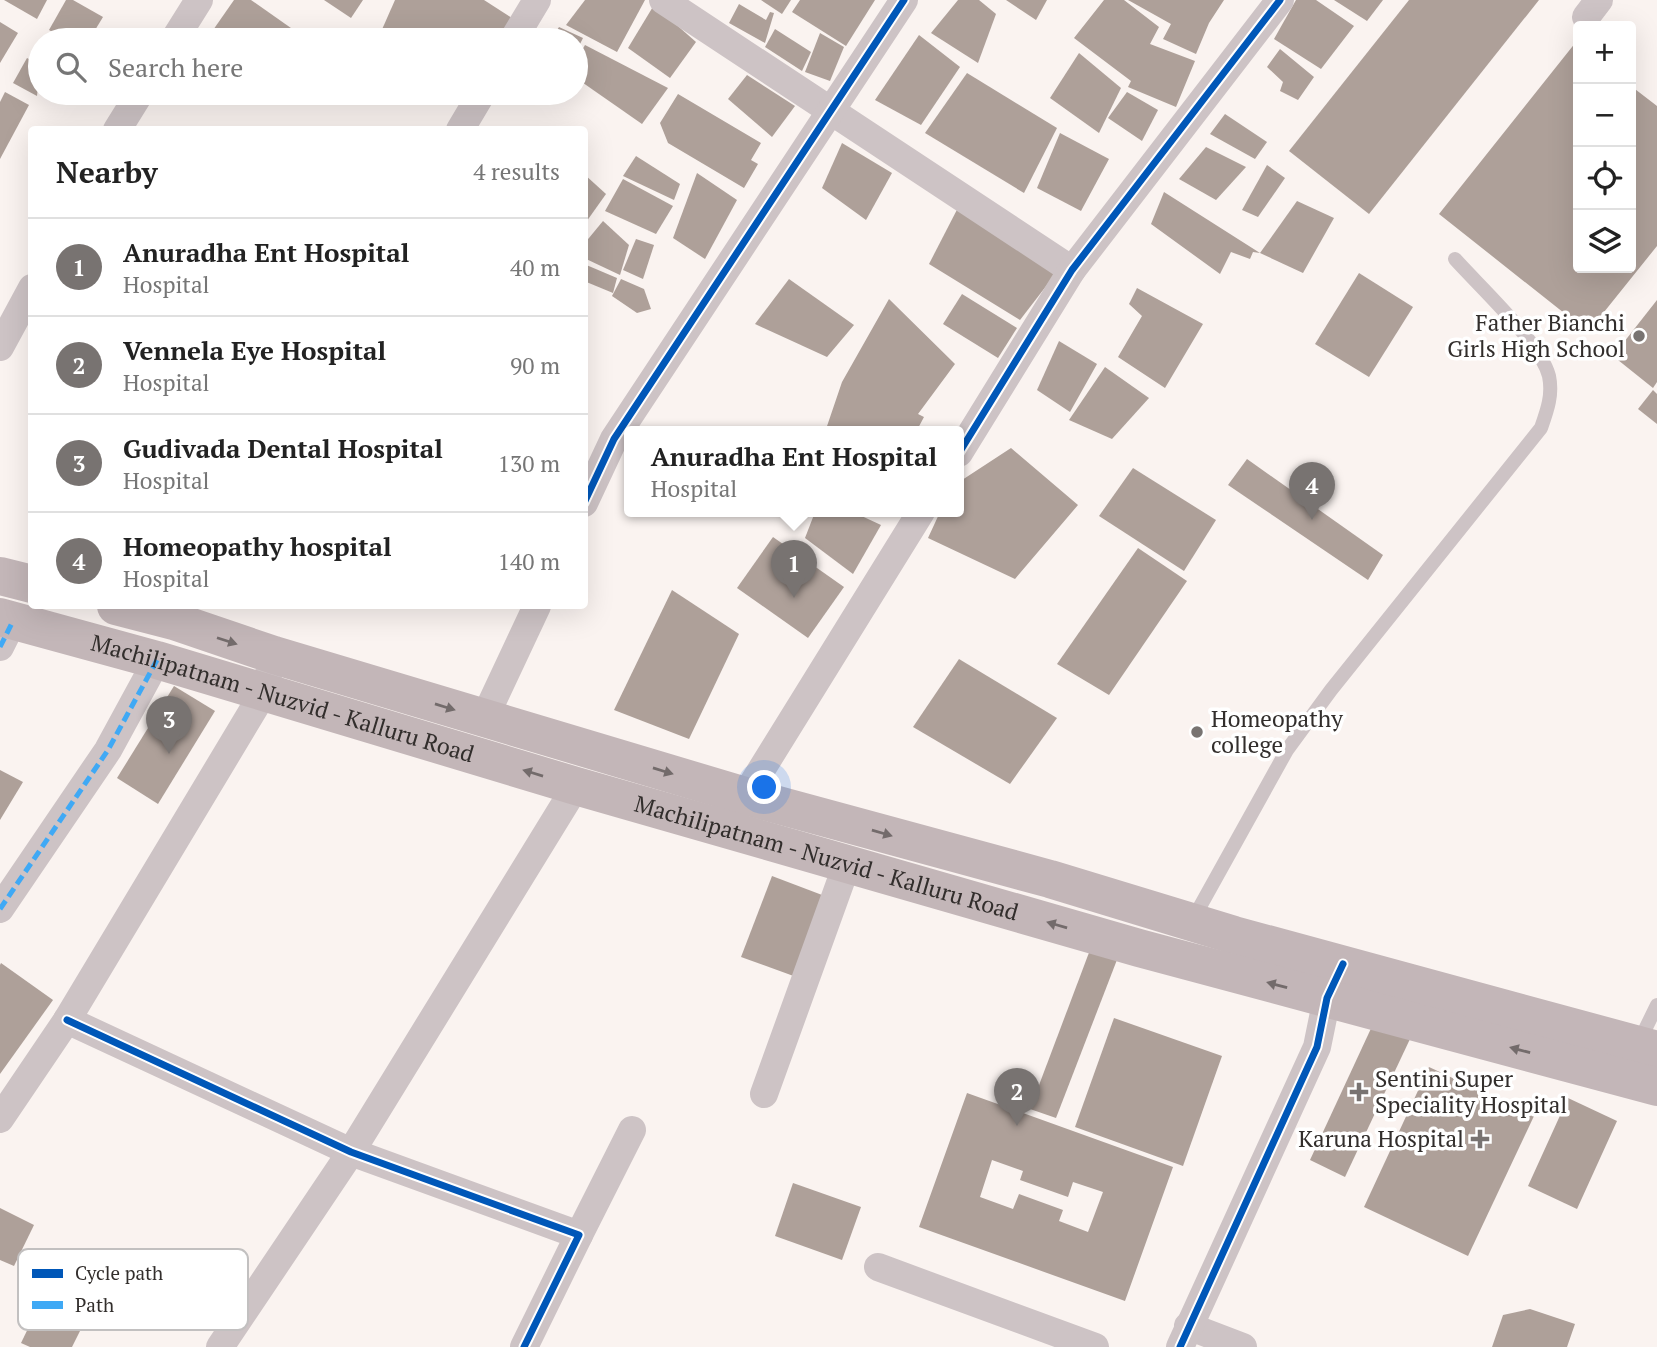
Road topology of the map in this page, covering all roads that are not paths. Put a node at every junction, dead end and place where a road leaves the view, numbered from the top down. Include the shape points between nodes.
1 (200, 0) edge
2 (537, 0) edge
3 (663, 0) edge
4 (904, 0) edge
5 (1279, 0) edge
6 (182, 28) edge
7 (520, 28) edge
8 (133, 105) edge
9 (475, 105) edge
10 (829, 111) junction
11 (119, 126) edge
12 (462, 126) edge
13 (1455, 259) dead end
14 (1072, 270) junction
15 (28, 295) edge
16 (0, 347) edge
17 (964, 443) edge
18 (588, 494) edge
19 (918, 517) edge
20 (0, 576) edge
21 (28, 583) edge
22 (143, 609) edge
23 (536, 609) edge
24 (179, 613) edge
25 (4, 628) edge
26 (274, 655) junction
27 (157, 660) junction
28 (264, 692) junction
29 (484, 719) junction
30 (576, 786) junction
31 (745, 796) junction
32 (847, 864) junction
33 (0, 909) edge
34 (1191, 923) junction
35 (1343, 964) junction
36 (1326, 998) junction
37 (1657, 1005) edge
38 (67, 1020) junction
39 (1633, 1058) edge
40 (1657, 1087) edge
41 (764, 1094) dead end
42 (0, 1119) edge
43 (632, 1130) dead end
44 (351, 1152) junction
45 (579, 1235) junction
46 (878, 1267) dead end
47 (248, 1305) edge
48 (231, 1330) edge
49 (1184, 1337) edge
50 (220, 1347) edge
51 (524, 1347) edge
52 (1096, 1347) edge
53 (1243, 1347) edge

1 - 6 street
2 - 7 street
3 - 10 street
4 - 10 street
5 - 14 street
8 - 11 street
9 - 12 street
10 - 14 street
10 - 18 street via 614,439
13 - 34 lane via 1542,357 1550,402 1541,428 1294,740
14 - 17 street
15 - 16 street
19 - 31 street
20 - 21 highway
22 - 24 highway, Machilipatnam - Nuzvid - Kalluru Road
23 - 29 street
24 -> 26 highway, Machilipatnam - Nuzvid - Kalluru Road
25 - 27 highway, Machilipatnam - Nuzvid - Kalluru Road
26 - 28 street
26 -> 29 highway, Machilipatnam - Nuzvid - Kalluru Road
27 - 28 highway, Machilipatnam - Nuzvid - Kalluru Road
27 - 33 street via 108,750
30 -> 28 highway, Machilipatnam - Nuzvid - Kalluru Road
28 - 38 street
29 -> 31 highway, Machilipatnam - Nuzvid - Kalluru Road
30 - 32 highway, Machilipatnam - Nuzvid - Kalluru Road
30 - 44 street
31 -> 34 highway, Machilipatnam - Nuzvid - Kalluru Road via 1050,879
36 -> 32 highway, Machilipatnam - Nuzvid - Kalluru Road
32 - 41 street
34 - 35 highway, Machilipatnam - Nuzvid - Kalluru Road
35 - 36 street
35 - 39 highway, Machilipatnam - Nuzvid - Kalluru Road
39 -> 36 highway, Machilipatnam - Nuzvid - Kalluru Road
36 - 49 street via 1317,1047
37 - 39 lane
38 - 42 street
38 - 44 street
39 - 40 highway, Machilipatnam - Nuzvid - Kalluru Road
43 - 45 street
44 - 45 street
44 - 47 street
45 - 51 street
46 - 52 street
48 - 50 street
49 - 53 street

